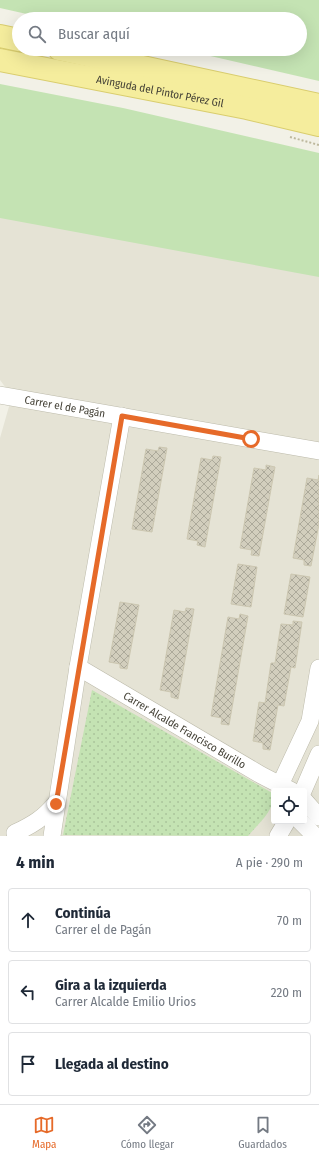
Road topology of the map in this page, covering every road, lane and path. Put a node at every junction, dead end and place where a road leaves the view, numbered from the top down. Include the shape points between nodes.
1 (0, 36) edge
2 (12, 39) edge
3 (92, 56) edge
4 (0, 60) edge
5 (319, 105) edge
6 (319, 125) edge
7 (0, 395) edge
8 (122, 416) junction
9 (319, 451) edge
10 (78, 667) junction
11 (319, 668) edge
12 (319, 754) edge
13 (286, 788) edge
14 (304, 788) edge
15 (307, 803) edge
16 (56, 804) junction
17 (319, 817) edge
18 (284, 824) edge
19 (303, 824) edge
20 (12, 835) edge
21 (52, 836) edge
22 (278, 836) edge
23 (315, 836) edge

1 - 2 main road
3 - 5 main road, Avinguda del Pintor Pérez Gil
4 - 6 main road, Avinguda del Pintor Pérez Gil via 247,108
7 - 8 street, Carrer el de Pagán
8 - 9 street, Carrer el de Pagán
8 - 10 street
10 - 13 street, Carrer Alcalde Francisco Burillo
10 - 16 street
11 - 13 street via 310,721
12 - 14 street
15 - 17 street
16 - 20 street via 34,825
16 - 21 street
18 - 22 street
19 - 23 street

